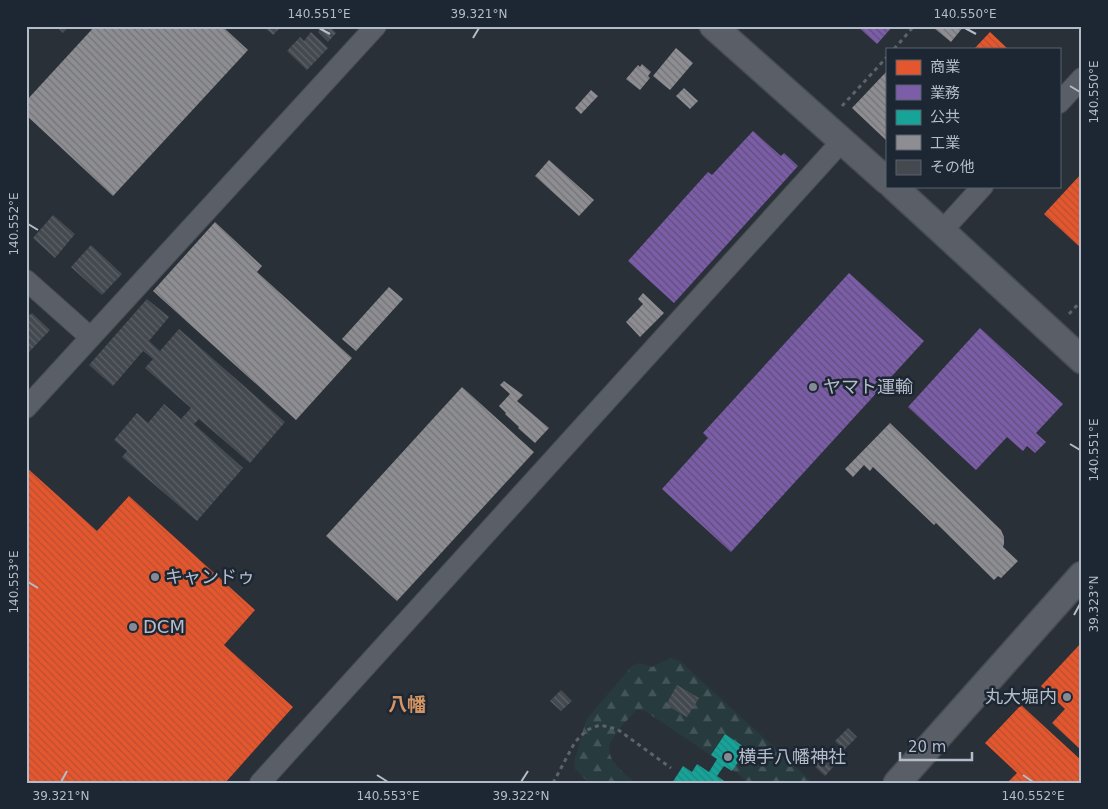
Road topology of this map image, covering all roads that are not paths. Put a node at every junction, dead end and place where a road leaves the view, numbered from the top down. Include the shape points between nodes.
1 (713, 26) edge
2 (368, 29) edge
3 (1082, 78) edge
4 (1060, 102) edge
5 (833, 133) junction
6 (886, 180) edge
7 (895, 188) edge
8 (981, 188) edge
9 (942, 231) junction
10 (26, 280) edge
11 (90, 338) junction
12 (1082, 360) edge
13 (26, 408) edge
14 (1082, 575) edge
15 (260, 783) edge
16 (897, 783) edge

1 - 5 street
2 - 11 street
3 - 4 street
5 - 6 street
5 - 15 street
7 - 9 street
8 - 9 street
9 - 12 street
10 - 11 street
11 - 13 street
14 - 16 street

